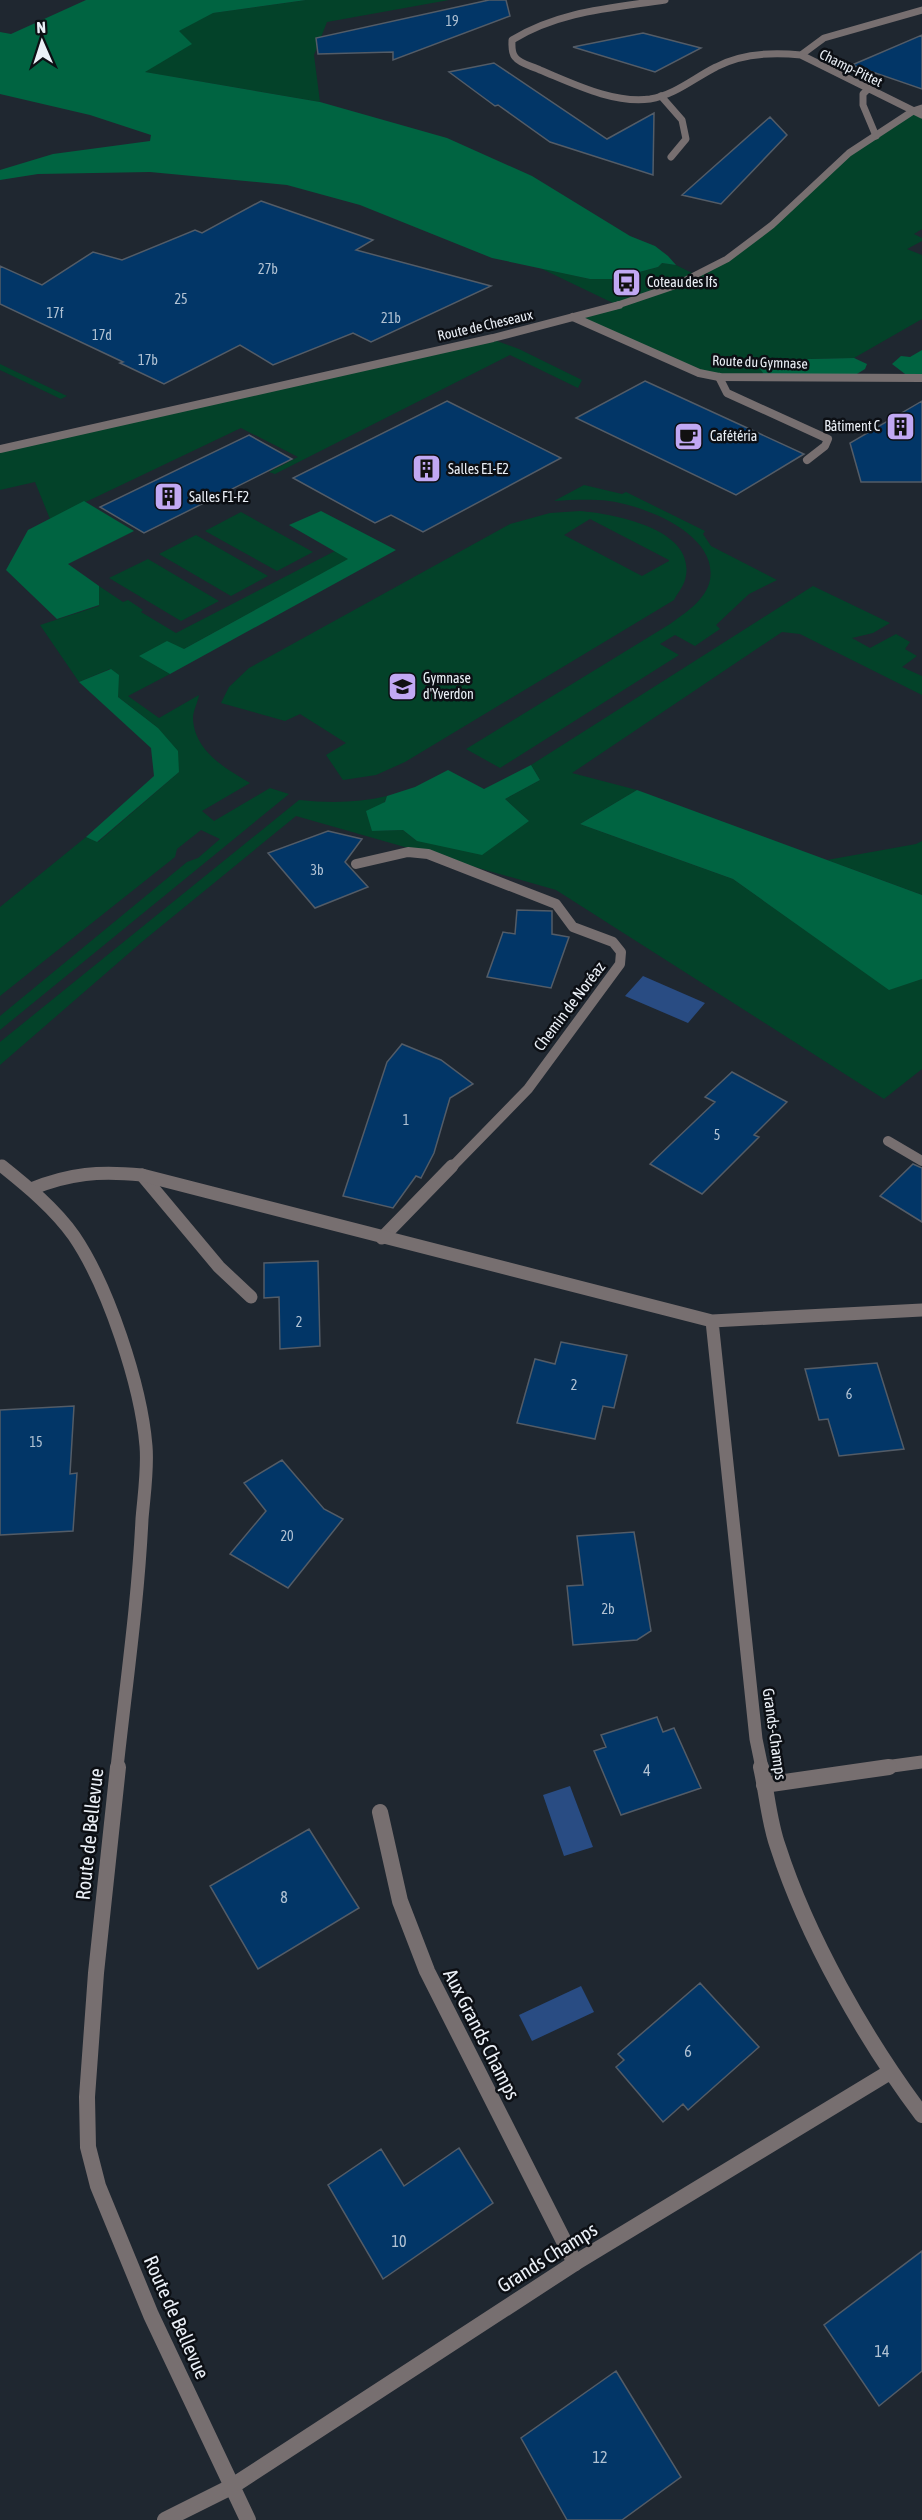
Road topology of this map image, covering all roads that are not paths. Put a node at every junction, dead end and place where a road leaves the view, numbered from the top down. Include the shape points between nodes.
1 (665, 0) edge
2 (922, 10) edge
3 (801, 55) junction
4 (868, 89) junction
5 (661, 96) junction
6 (922, 108) edge
7 (913, 111) junction
8 (922, 116) edge
9 (876, 136) junction
10 (670, 157) dead end
11 (573, 317) junction
12 (719, 377) junction
13 (922, 378) edge
14 (0, 449) edge
15 (807, 460) dead end
16 (356, 864) dead end
17 (888, 1141) dead end
18 (922, 1161) edge
19 (0, 1165) edge
20 (142, 1175) junction
21 (31, 1189) junction
22 (382, 1238) junction
23 (251, 1297) dead end
24 (922, 1310) edge
25 (712, 1321) junction
26 (922, 1762) edge
27 (764, 1785) junction
28 (380, 1812) dead end
29 (890, 2072) junction
30 (922, 2115) edge
31 (575, 2263) junction
32 (231, 2487) junction
33 (165, 2520) edge
34 (248, 2520) edge

1 - 5 street via 581,14 528,29 512,40 512,53 517,60 600,92 620,98
2 - 3 street, Champ-Pittet via 824,38
3 - 4 street, Champ-Pittet
3 - 5 street via 760,54 734,59
4 - 7 street, Champ-Pittet
4 - 9 street via 862,94 863,105
5 - 10 street via 682,120 686,139
6 - 7 street, Route de Cheseaux
7 - 8 street, Champ-Pittet
7 - 9 street, Route de Cheseaux
9 - 11 street, Route de Cheseaux via 843,158 749,245 725,261 664,290
11 - 12 street, Route du Gymnase via 699,373
11 - 14 street, Route de Cheseaux
12 - 13 street, Route du Gymnase
12 - 15 street via 727,393 828,439
16 - 22 street, Chemin de Noréaz via 408,852 428,854 556,904 573,927 613,942 621,952 620,964 528,1089
17 - 18 street
19 - 21 street, Route de Bellevue
20 - 21 street via 81,1172
20 - 22 street
20 - 23 street via 219,1267
21 - 32 street, Route de Bellevue via 73,1235 107,1302 135,1384 146,1447 141,1544 96,1972 87,2097 88,2147 98,2186 151,2315
22 - 25 street
24 - 25 street
25 - 27 street, Grands-Champs
26 - 27 street
27 - 29 street, Grands-Champs via 777,1846 815,1939
28 - 31 street, Aux Grands Champs via 400,1901 427,1971
29 - 30 street, Grands-Champs
29 - 31 street, Grands Champs
31 - 32 street, Grands Champs
32 - 33 street, Grands Champs
32 - 34 street, Route de Bellevue

